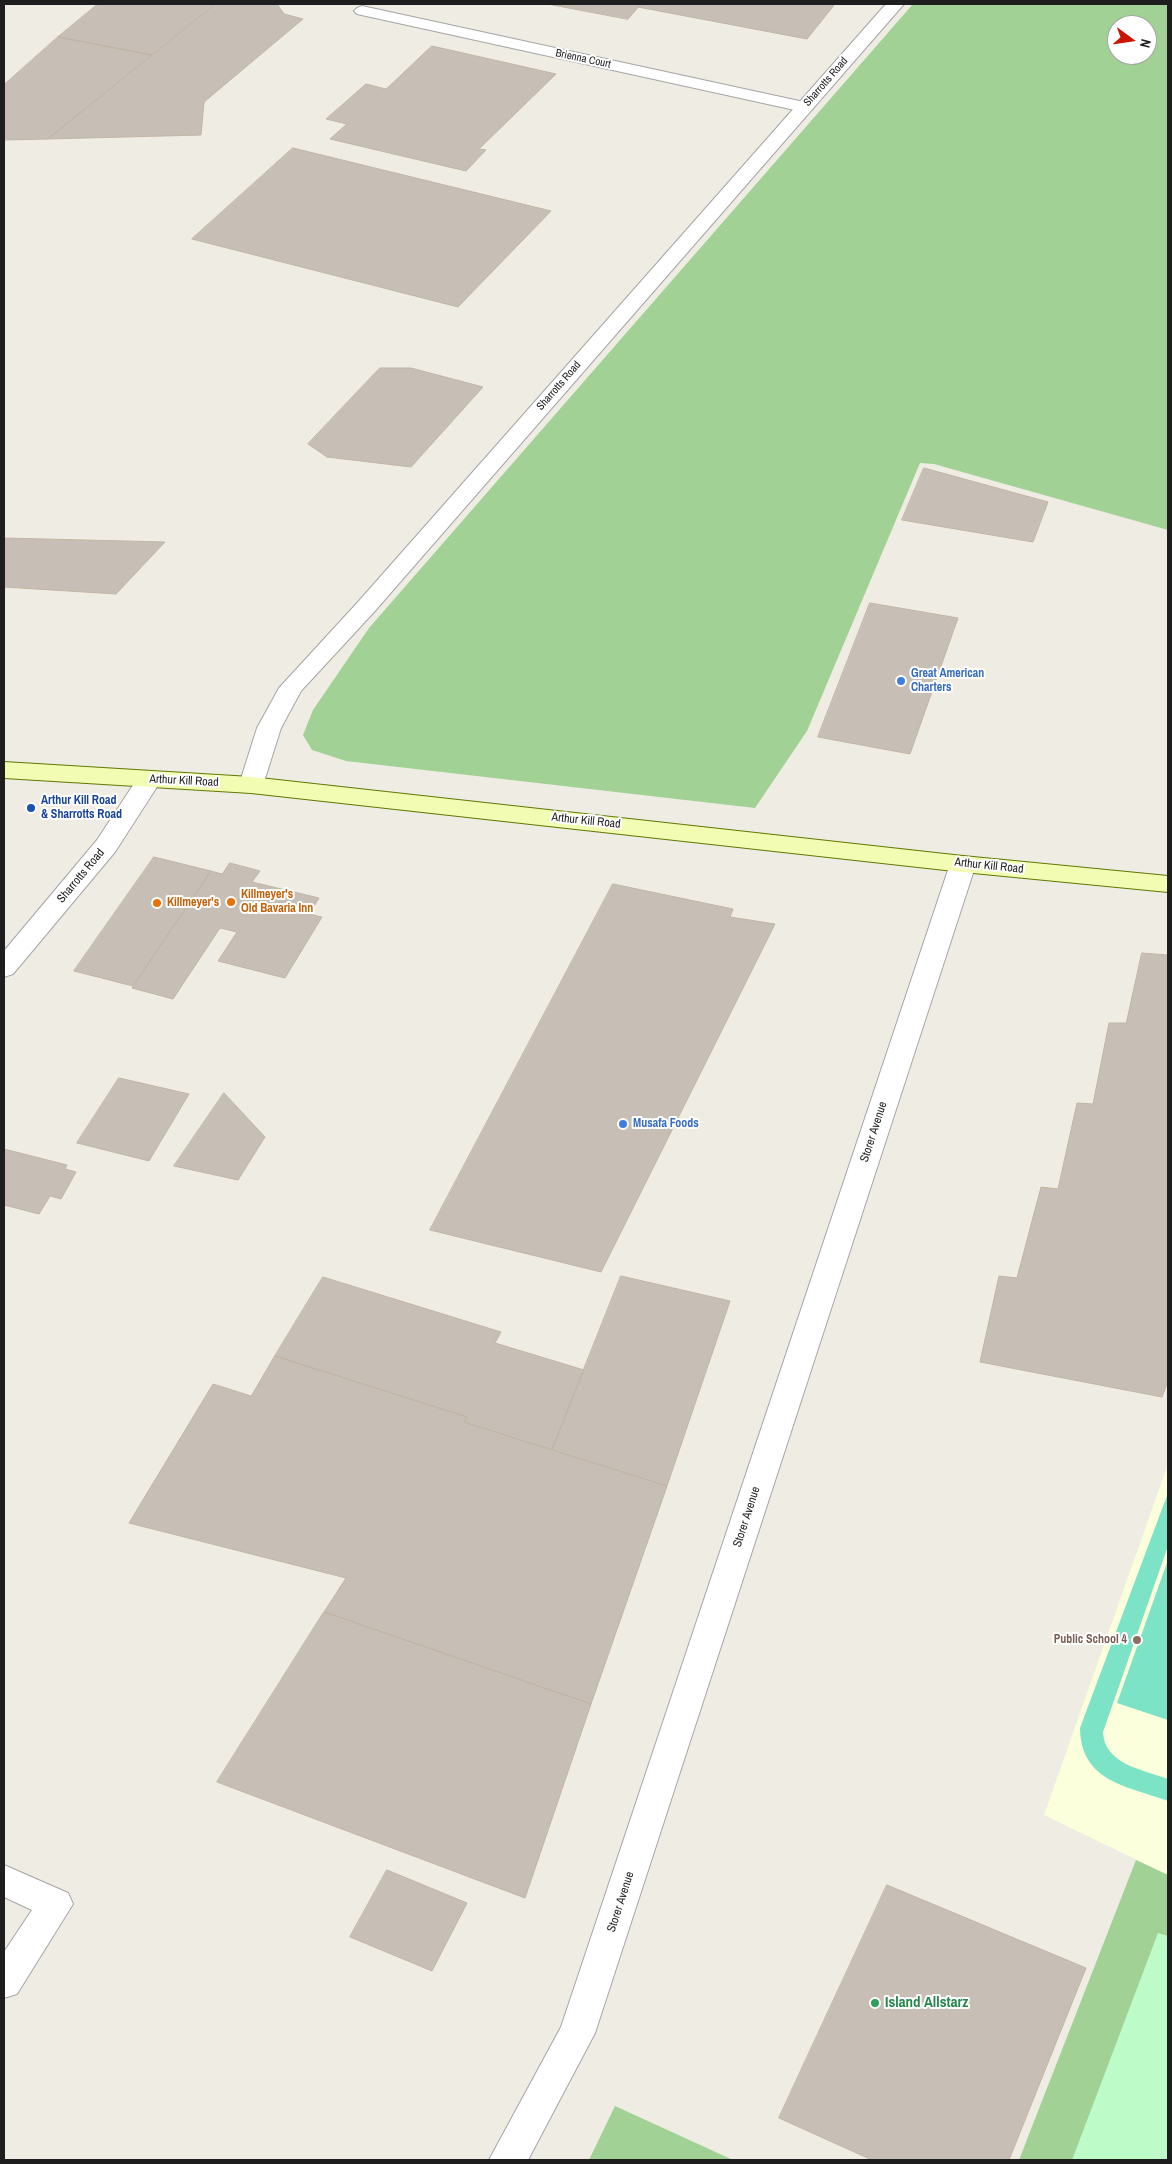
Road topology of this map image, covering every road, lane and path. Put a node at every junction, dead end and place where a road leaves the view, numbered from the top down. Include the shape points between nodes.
1 (895, 4) edge
2 (362, 11) dead end
3 (804, 107) junction
4 (4, 770) edge
5 (150, 779) junction
6 (251, 784) junction
7 (963, 864) junction
8 (1168, 884) edge
9 (4, 968) edge
10 (4, 1880) edge
11 (4, 1982) edge
12 (508, 2160) edge

1 - 3 street, Sharrotts Road
2 - 3 lane, Brienna Court
3 - 6 street, Sharrotts Road via 366,607 291,688 269,728
4 - 5 street, Arthur Kill Road
5 - 6 street, Arthur Kill Road
5 - 9 street, Sharrotts Road via 106,846
6 - 7 street, Arthur Kill Road
7 - 8 street, Arthur Kill Road
7 - 12 street, Storer Avenue via 578,2033
10 - 11 street via 56,1904

